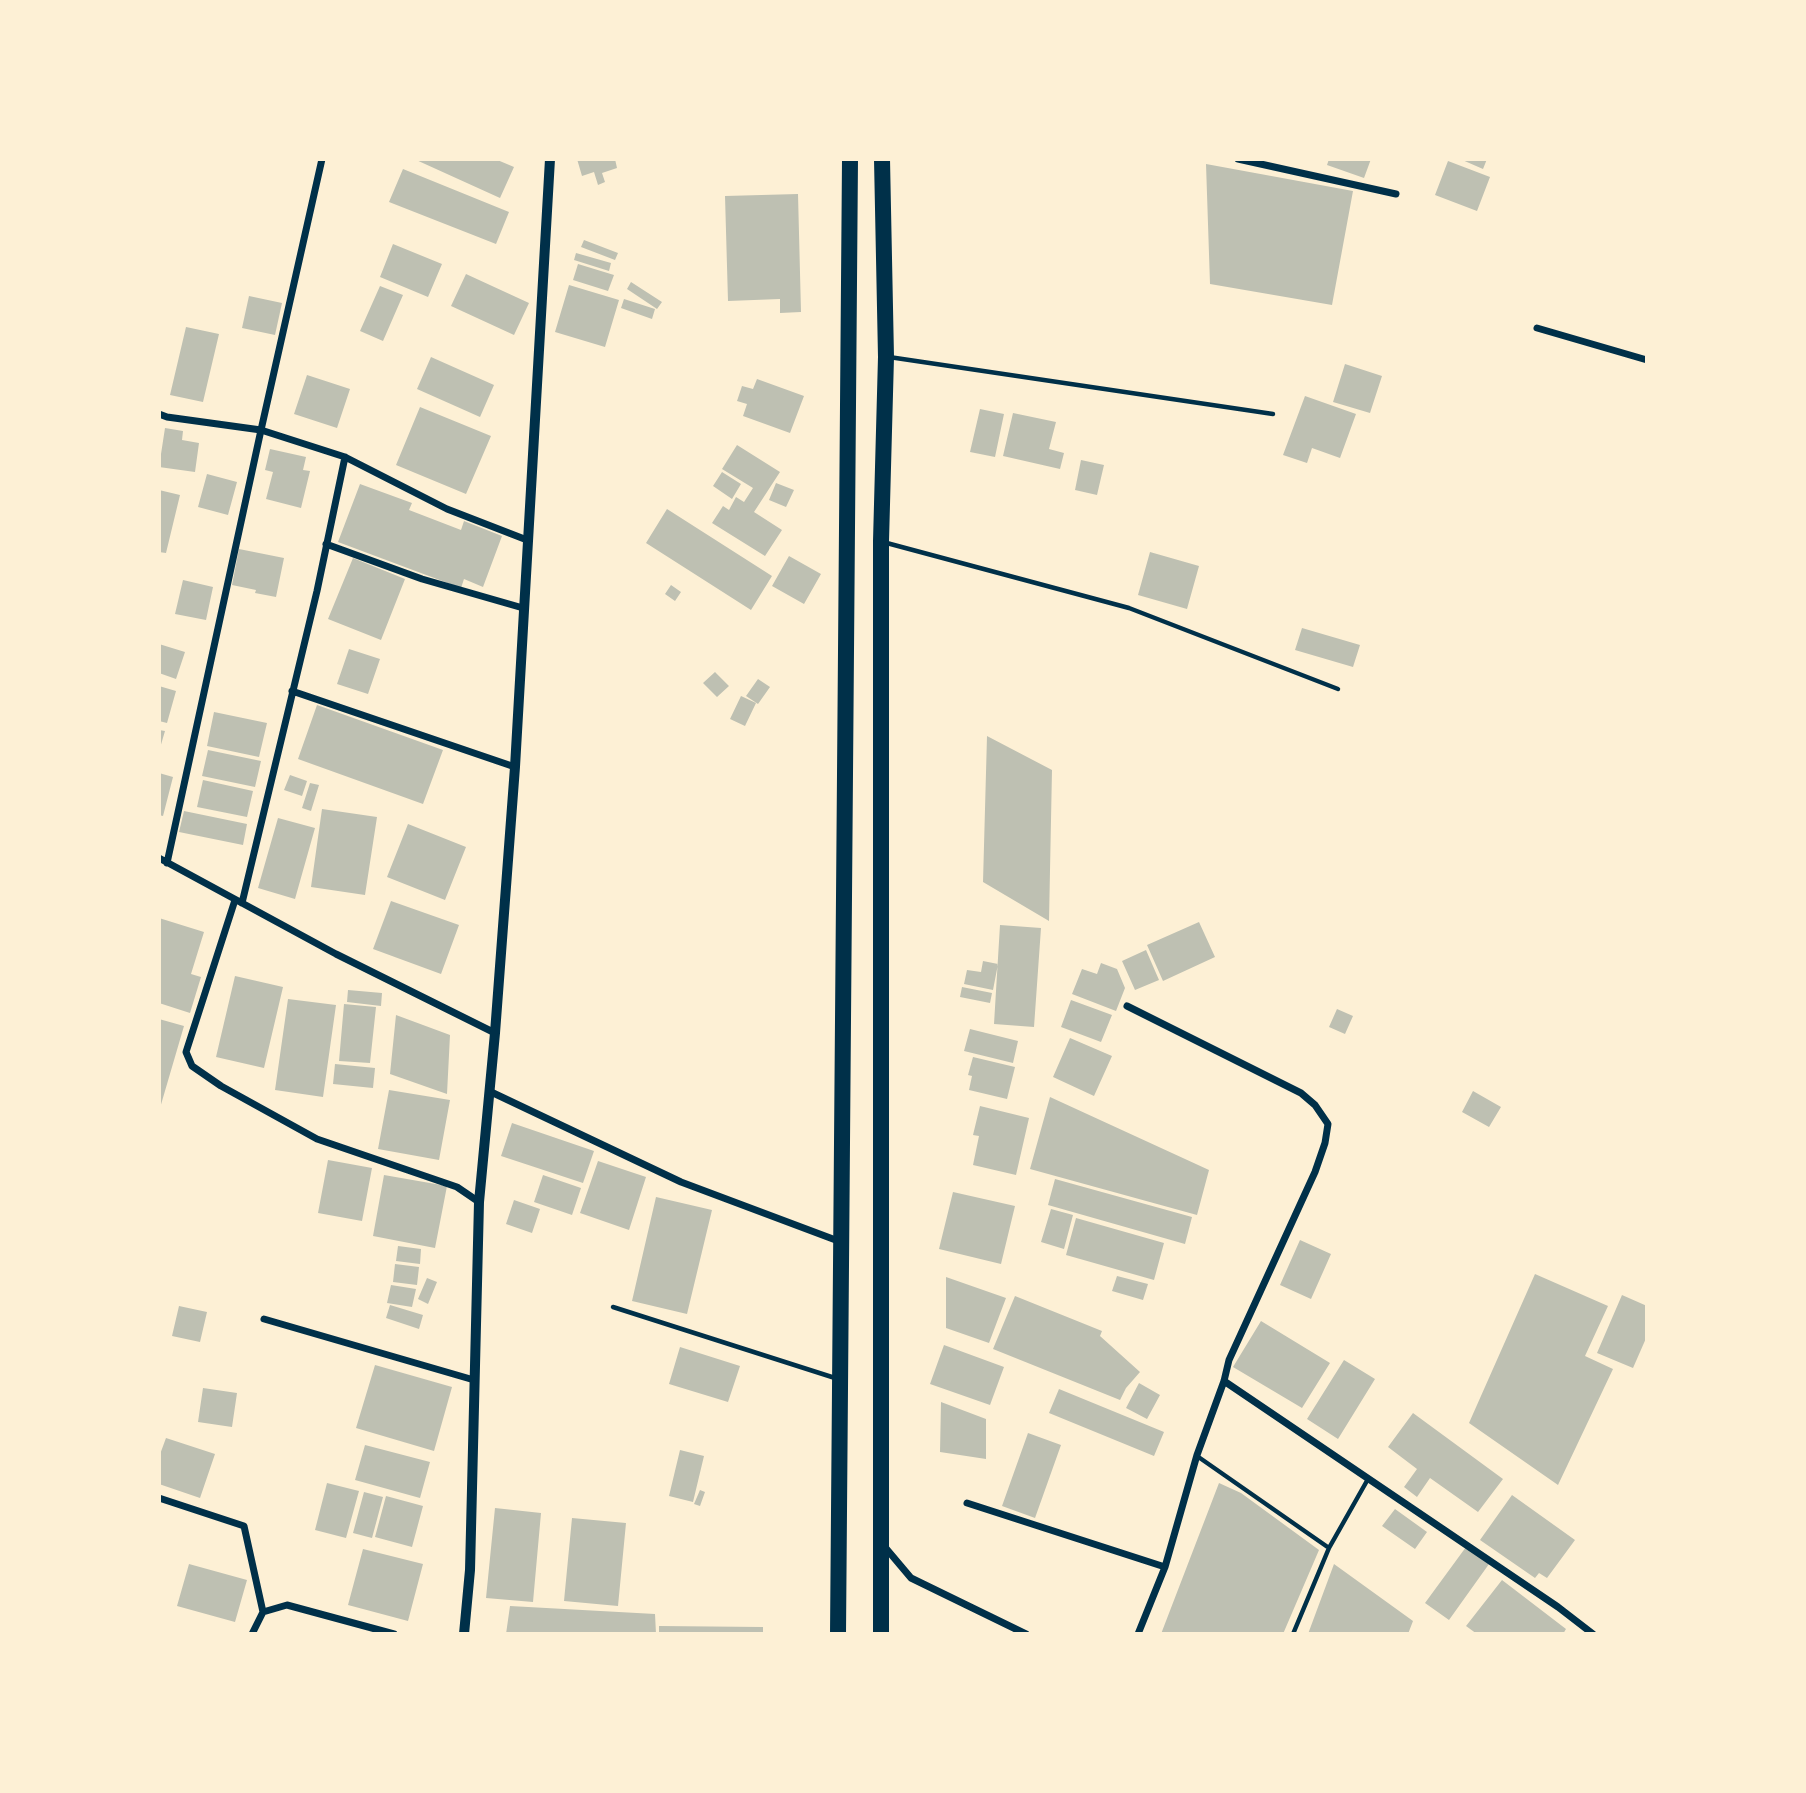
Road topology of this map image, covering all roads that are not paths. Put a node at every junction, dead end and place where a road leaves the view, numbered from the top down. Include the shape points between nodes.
1 (322, 159) edge
2 (550, 159) edge
3 (850, 159) edge
4 (882, 159) edge
5 (1238, 159) edge
6 (1396, 194) dead end
7 (1537, 328) dead end
8 (886, 357) junction
9 (1647, 360) edge
10 (159, 414) edge
11 (1273, 414) dead end
12 (261, 430) junction
13 (345, 457) junction
14 (527, 540) junction
15 (881, 541) junction
16 (326, 544) junction
17 (523, 608) junction
18 (1338, 689) dead end
19 (292, 691) junction
20 (515, 767) junction
21 (163, 861) edge
22 (238, 902) junction
23 (1127, 1006) dead end
24 (495, 1033) junction
25 (489, 1091) junction
26 (479, 1202) junction
27 (841, 1242) junction
28 (613, 1307) dead end
29 (264, 1320) dead end
30 (474, 1380) junction
31 (841, 1380) junction
32 (1224, 1381) junction
33 (1197, 1455) junction
34 (1368, 1479) junction
35 (159, 1498) edge
36 (967, 1503) dead end
37 (881, 1543) junction
38 (1329, 1548) junction
39 (1165, 1567) junction
40 (263, 1612) junction
41 (252, 1634) edge
42 (394, 1634) edge
43 (464, 1634) edge
44 (838, 1634) edge
45 (881, 1634) edge
46 (1026, 1634) edge
47 (1138, 1634) edge
48 (1293, 1634) edge
49 (1593, 1634) edge

1 - 12 street
2 - 14 street
3 - 27 highway
4 - 8 highway
5 - 6 street
7 - 9 street
8 - 11 lane
8 - 15 highway
10 - 12 street
12 - 13 street
12 - 21 street
13 - 14 street via 447,509
13 - 16 street
14 - 17 street
15 - 18 lane via 1129,608
15 - 37 highway
16 - 17 street via 422,579
16 - 19 street
17 - 20 street
19 - 20 street
19 - 22 street
20 - 24 street
21 - 22 street
22 - 24 street
22 - 26 street via 186,1052 192,1066 317,1139 457,1187
23 - 32 street via 1300,1093 1328,1124 1315,1172 1229,1360
24 - 25 street
25 - 26 street
25 - 27 street via 681,1182
26 - 30 street
27 - 31 highway
28 - 31 lane
29 - 30 street
30 - 43 street
31 - 44 highway
32 - 33 street
32 - 34 street
33 - 38 lane
33 - 39 street
34 - 38 lane
34 - 49 street
35 - 40 street via 244,1526
36 - 39 street
37 - 45 highway
37 - 46 street via 911,1578
38 - 48 lane
39 - 47 street
40 - 41 street
40 - 42 street via 287,1605

